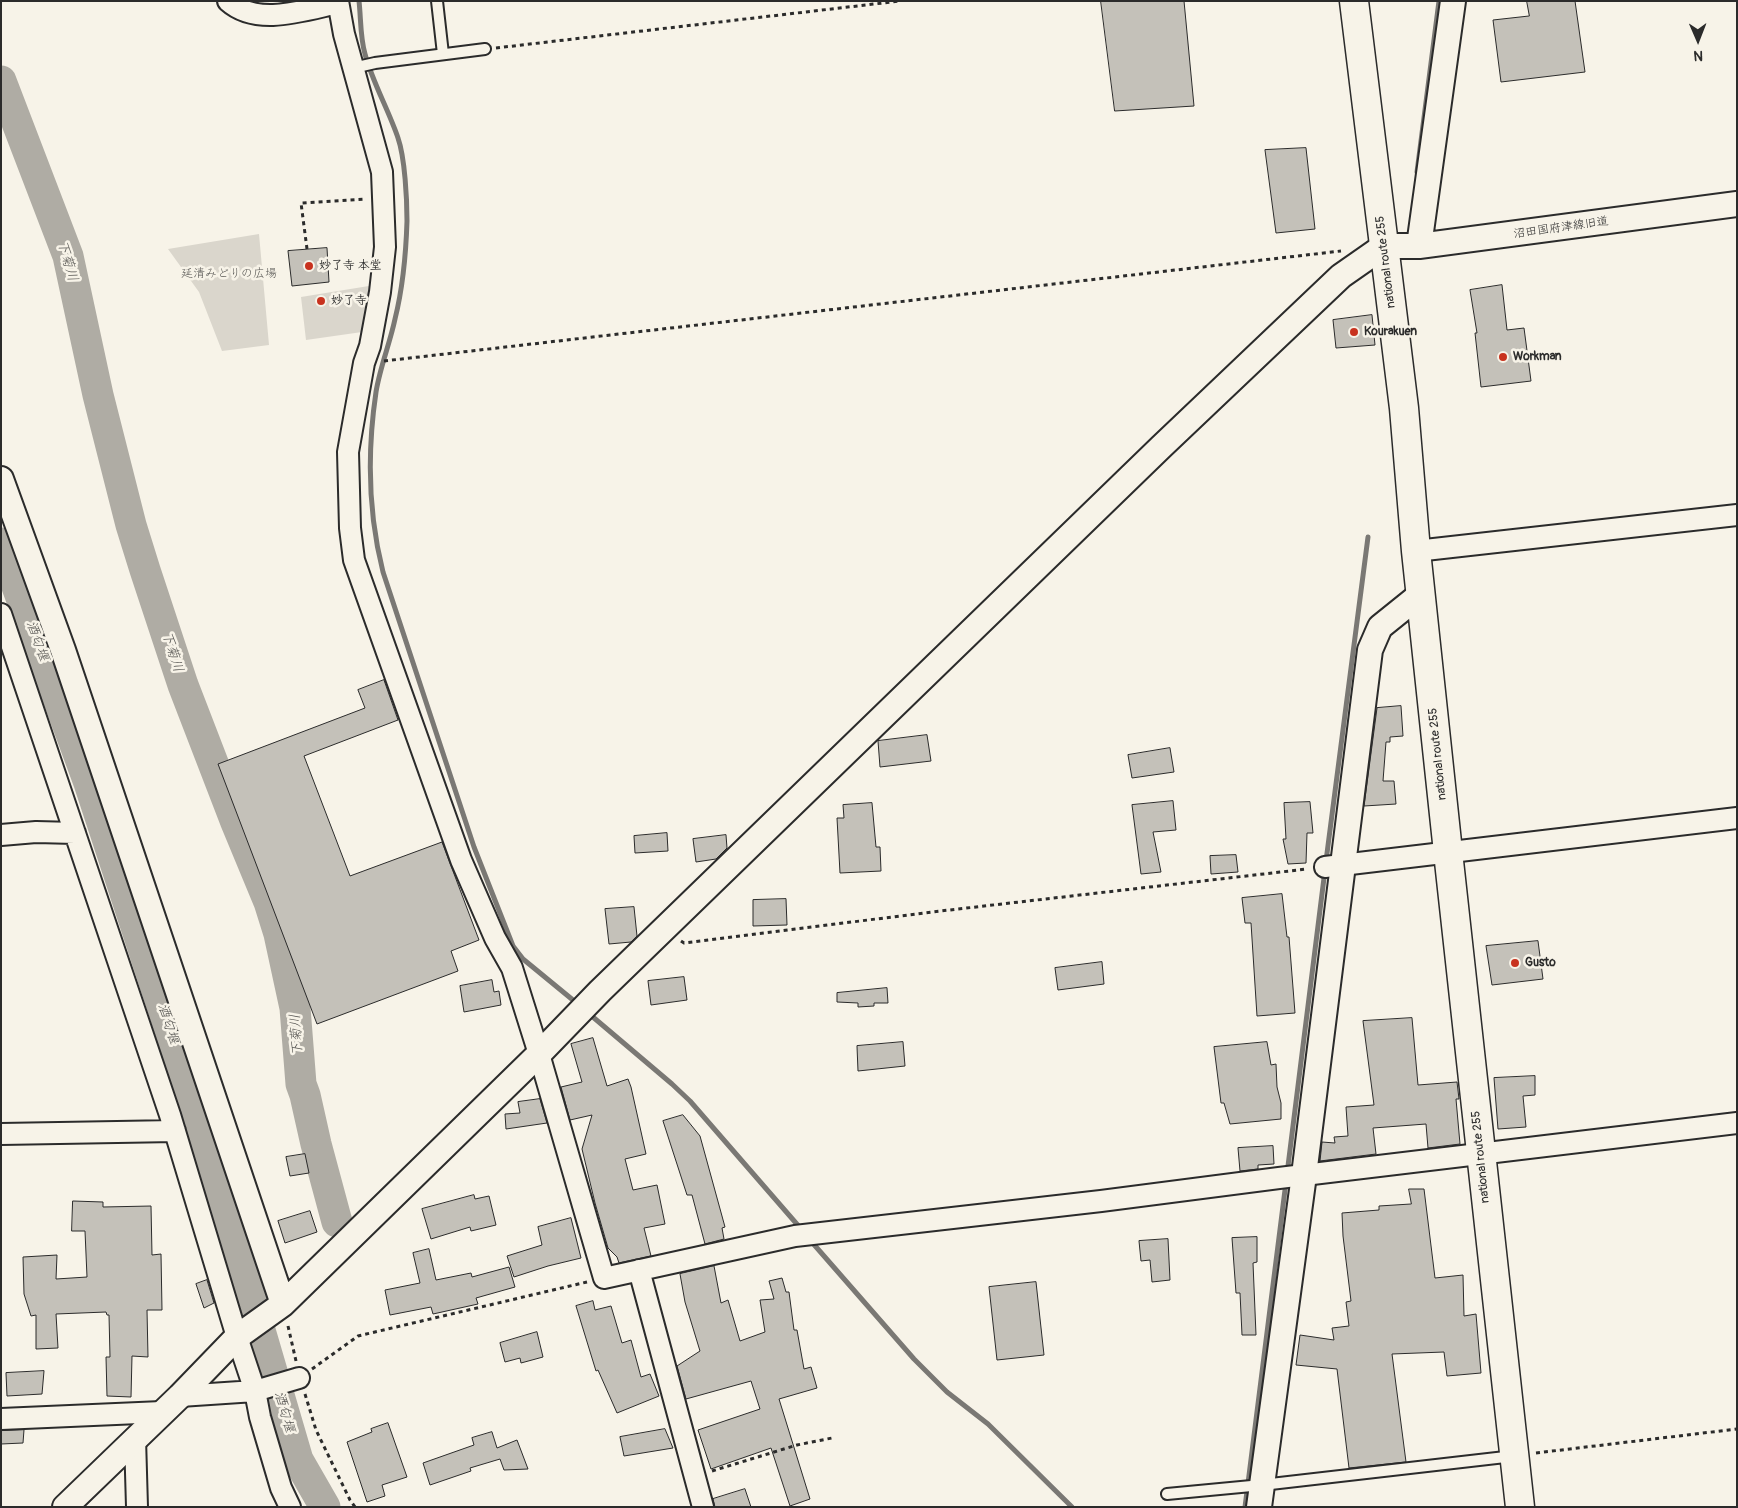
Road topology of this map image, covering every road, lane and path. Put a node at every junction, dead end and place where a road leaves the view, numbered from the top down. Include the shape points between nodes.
1 (228, 1) edge
2 (437, 1) edge
3 (900, 1) edge
4 (1354, 1) edge
5 (1453, 1) edge
6 (338, 2) edge
7 (485, 49) joint
8 (443, 54) junction
9 (356, 67) junction
10 (384, 198) junction
11 (1737, 204) edge
12 (1384, 246) junction
13 (1419, 246) junction
14 (307, 249) dead end
15 (1345, 250) dead end
16 (364, 363) junction
17 (1, 479) edge
18 (1737, 515) edge
19 (1416, 551) junction
20 (1421, 594) junction
21 (1, 614) edge
22 (1737, 818) edge
23 (75, 833) junction
24 (1, 835) edge
25 (1448, 852) junction
26 (1336, 866) junction
27 (663, 930) junction
28 (539, 1054) junction
29 (1737, 1123) edge
30 (175, 1130) junction
31 (1, 1134) edge
32 (1481, 1154) junction
33 (1304, 1175) junction
34 (639, 1270) junction
35 (604, 1278) junction
36 (282, 1304) junction
37 (238, 1337) junction
38 (299, 1378) junction
39 (255, 1391) junction
40 (180, 1396) junction
41 (162, 1412) junction
42 (1, 1419) edge
43 (1737, 1429) edge
44 (135, 1438) junction
45 (832, 1438) dead end
46 (1515, 1456) junction
47 (695, 1477) junction
48 (1167, 1494) dead end
49 (1261, 1496) edge
50 (65, 1507) edge
51 (136, 1507) edge
52 (290, 1507) edge
53 (355, 1507) edge
54 (703, 1507) edge
55 (1520, 1507) edge

1 - 6 street via 245,12 268,15
2 - 8 lane
3 - 7 path
4 - 12 highway, national route 255
5 - 13 street
6 - 9 street via 344,34
7 - 8 lane
8 - 9 lane
9 - 10 street via 382,172
10 - 14 path via 301,203
10 - 16 street via 385,247 380,292
11 - 13 street, 沼田国府津線旧道
12 - 13 street, 沼田国府津線旧道
12 - 19 highway, national route 255 via 1404,408
12 - 27 street via 1327,289
15 - 16 path
16 - 28 street via 348,452 354,560 461,860 495,938 512,968
17 - 36 street via 66,660
18 - 19 street
19 - 20 highway, national route 255
20 - 25 highway, national route 255
20 - 26 street via 1380,627 1370,650
21 - 23 street
22 - 25 street
23 - 24 street
23 - 30 street
25 - 26 street
25 - 32 highway, national route 255
26 - 27 path via 684,943
26 - 33 street
27 - 28 street
28 - 35 street
28 - 36 street
29 - 32 street
30 - 31 street
30 - 37 street
32 - 33 street
32 - 46 highway, national route 255
33 - 34 street via 795,1236
33 - 49 street
34 - 35 street
34 - 47 street
35 - 38 path via 358,1336
36 - 37 street
36 - 38 path
37 - 39 street
37 - 40 street
38 - 39 street
38 - 53 path via 316,1430
39 - 40 street
39 - 52 street via 281,1488
40 - 41 street
41 - 42 street
41 - 44 street
43 - 46 path
44 - 50 street
44 - 51 street
45 - 47 path via 797,1445
46 - 49 lane
46 - 55 highway, national route 255
47 - 54 street
48 - 49 lane

